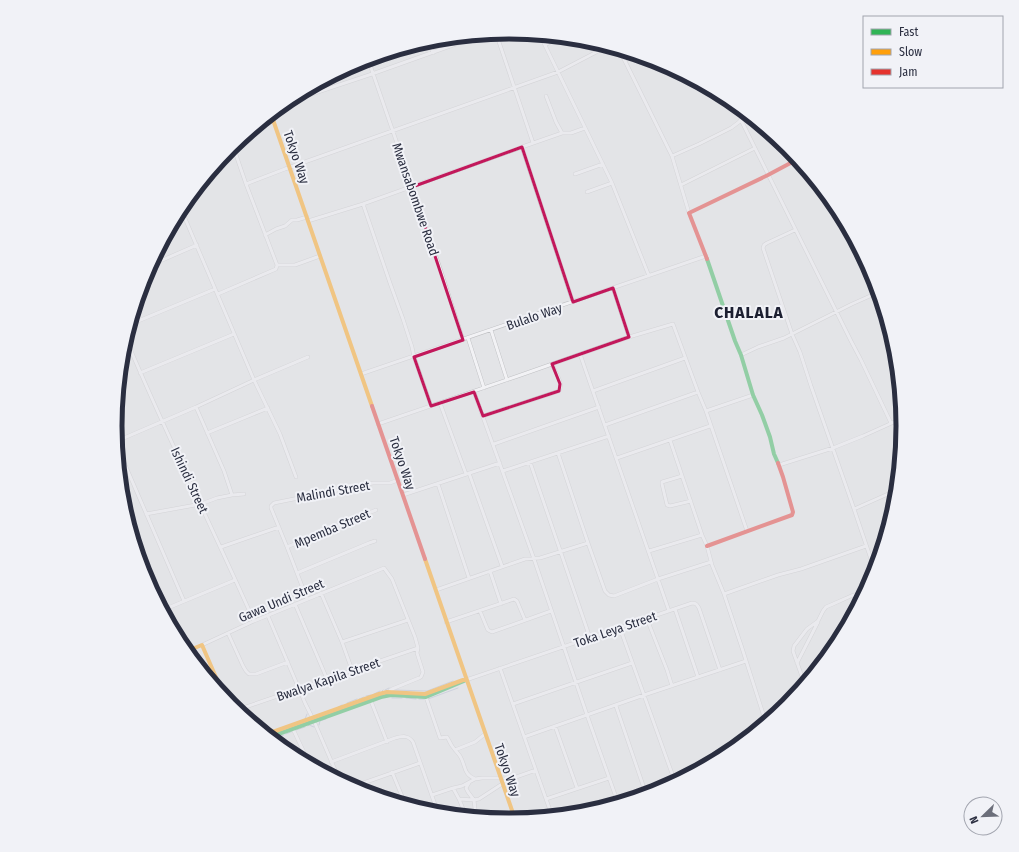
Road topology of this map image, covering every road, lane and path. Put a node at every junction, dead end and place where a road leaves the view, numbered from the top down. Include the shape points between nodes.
1 (498, 39) edge
2 (543, 41) edge
3 (551, 41) edge
4 (463, 42) edge
5 (545, 44) junction
6 (430, 47) edge
7 (601, 50) edge
8 (433, 53) junction
9 (623, 56) edge
10 (370, 65) edge
11 (558, 72) junction
12 (372, 74) junction
13 (515, 88) junction
14 (310, 95) edge
15 (546, 96) dead end
16 (743, 117) edge
17 (273, 120) edge
18 (741, 120) junction
19 (586, 128) junction
20 (392, 131) junction
21 (562, 133) junction
22 (532, 143) junction
23 (522, 147) junction
24 (755, 148) junction
25 (235, 153) edge
26 (672, 156) junction
27 (792, 162) edge
28 (603, 164) junction
29 (290, 167) junction
30 (575, 174) dead end
31 (768, 175) junction
32 (612, 183) junction
33 (246, 184) junction
34 (681, 185) junction
35 (412, 187) junction
36 (587, 192) dead end
37 (363, 204) junction
38 (690, 213) junction
39 (184, 216) edge
40 (307, 219) junction
41 (795, 230) junction
42 (265, 235) junction
43 (197, 245) junction
44 (320, 256) junction
45 (706, 256) junction
46 (159, 261) edge
47 (276, 265) junction
48 (649, 276) junction
49 (216, 288) junction
50 (613, 288) junction
51 (218, 294) junction
52 (873, 294) edge
53 (573, 302) junction
54 (836, 312) junction
55 (137, 321) edge
56 (491, 330) junction
57 (234, 334) junction
58 (792, 334) junction
59 (629, 337) junction
60 (468, 338) junction
61 (463, 340) junction
62 (130, 350) edge
63 (580, 354) junction
64 (741, 355) junction
65 (308, 357) dead end
66 (414, 357) junction
67 (685, 358) junction
68 (552, 364) junction
69 (140, 373) junction
70 (361, 374) junction
71 (254, 380) junction
72 (507, 380) junction
73 (484, 388) junction
74 (593, 390) junction
75 (474, 392) junction
76 (698, 392) junction
77 (754, 395) junction
78 (440, 403) junction
79 (431, 406) junction
80 (196, 407) junction
81 (599, 407) junction
82 (268, 408) junction
83 (706, 411) junction
84 (483, 416) junction
85 (896, 421) edge
86 (162, 422) junction
87 (891, 423) junction
88 (378, 424) junction
89 (605, 425) junction
90 (710, 426) junction
91 (207, 433) junction
92 (609, 436) junction
93 (123, 439) edge
94 (670, 440) junction
95 (494, 444) junction
96 (833, 448) junction
97 (558, 453) junction
98 (617, 458) junction
99 (124, 461) edge
100 (530, 462) junction
101 (500, 463) junction
102 (779, 465) junction
103 (503, 471) junction
104 (467, 474) junction
105 (682, 476) junction
106 (296, 477) dead end
107 (398, 480) junction
108 (438, 484) junction
109 (890, 493) edge
110 (244, 494) dead end
111 (232, 495) junction
112 (403, 495) junction
113 (691, 501) junction
114 (201, 504) junction
115 (854, 509) junction
116 (376, 510) dead end
117 (146, 514) junction
118 (279, 527) junction
119 (747, 531) junction
120 (702, 535) junction
121 (375, 541) dead end
122 (588, 543) junction
123 (707, 546) junction
124 (866, 546) junction
125 (221, 547) junction
126 (287, 547) junction
127 (649, 551) junction
128 (561, 552) junction
129 (534, 559) junction
130 (711, 562) junction
131 (872, 562) edge
132 (502, 566) junction
133 (490, 571) junction
134 (297, 573) junction
135 (469, 578) junction
136 (658, 579) junction
137 (235, 580) junction
138 (436, 590) junction
139 (321, 593) junction
140 (724, 594) junction
141 (858, 594) edge
142 (307, 599) junction
143 (184, 601) junction
144 (295, 604) junction
145 (501, 604) junction
146 (168, 608) edge
147 (675, 609) junction
148 (480, 611) junction
149 (551, 611) junction
150 (669, 611) junction
151 (268, 616) junction
152 (647, 619) junction
153 (408, 620) junction
154 (526, 620) junction
155 (819, 620) junction
156 (254, 621) junction
157 (446, 622) junction
158 (620, 628) junction
159 (228, 633) junction
160 (590, 638) junction
161 (342, 642) junction
162 (202, 644) junction
163 (563, 647) junction
164 (193, 648) edge
165 (418, 648) junction
166 (746, 661) junction
167 (288, 662) junction
168 (632, 663) junction
169 (797, 663) junction
170 (500, 668) junction
171 (352, 670) junction
172 (720, 670) junction
173 (463, 671) junction
174 (698, 677) junction
175 (216, 678) edge
176 (327, 679) junction
177 (802, 679) edge
178 (466, 680) junction
179 (576, 682) junction
180 (457, 683) junction
181 (672, 686) junction
182 (469, 688) junction
183 (299, 689) junction
184 (387, 694) junction
185 (644, 695) junction
186 (426, 697) junction
187 (370, 700) junction
188 (513, 704) junction
189 (616, 706) junction
190 (244, 708) edge
191 (586, 715) junction
192 (764, 718) edge
193 (313, 720) junction
194 (555, 726) junction
195 (293, 728) junction
196 (273, 732) edge
197 (485, 734) junction
198 (276, 735) edge
199 (524, 737) junction
200 (386, 742) junction
201 (455, 750) junction
202 (305, 755) edge
203 (331, 762) junction
204 (420, 763) junction
205 (536, 770) junction
206 (336, 772) edge
207 (392, 772) junction
208 (673, 777) edge
209 (609, 778) junction
210 (475, 779) junction
211 (470, 782) junction
212 (501, 782) junction
213 (361, 784) edge
214 (453, 788) junction
215 (577, 788) junction
216 (644, 789) edge
217 (432, 795) junction
218 (402, 798) edge
219 (616, 798) edge
220 (459, 799) junction
221 (546, 799) junction
222 (474, 800) junction
223 (436, 806) edge
224 (464, 810) edge
225 (475, 811) edge
226 (550, 811) edge
227 (512, 813) edge

1 - 13 street
2 - 5 street
3 - 5 street
4 - 8 street
5 - 11 street
6 - 8 street
7 - 11 street
8 - 12 street
9 - 26 street
10 - 12 street, Mwansabombwe Road
11 - 13 street
11 - 19 street
12 - 14 street
12 - 20 street, Mwansabombwe Road
13 - 20 street
13 - 22 street
15 - 21 street
16 - 18 street
17 - 29 street, Tokyo Way
18 - 24 street
18 - 26 street via 731,128
19 - 21 street
19 - 28 street
20 - 29 street
20 - 35 street, Mwansabombwe Road
21 - 22 street
22 - 23 street
23 - 35 street
23 - 53 street
24 - 31 street
24 - 34 street
25 - 33 street
26 - 34 street
27 - 31 street
28 - 30 street
28 - 32 street
29 - 33 street
29 - 40 street, Tokyo Way
31 - 38 street
31 - 41 street
32 - 36 street
32 - 48 street
33 - 42 street
34 - 38 street
35 - 37 street
35 - 61 street, Mwansabombwe Road
37 - 40 street
37 - 66 street
38 - 45 street
39 - 43 street
40 - 42 street via 292,220
40 - 44 street, Tokyo Way
41 - 54 street
41 - 58 street via 767,243 763,248
42 - 47 street
43 - 46 street
43 - 49 street
44 - 47 street via 295,265
44 - 70 street, Tokyo Way
45 - 48 street, Bulalo Way
45 - 64 street
47 - 51 street via 276,269
48 - 50 street, Bulalo Way
49 - 51 street
49 - 55 street
50 - 53 street, Bulalo Way
50 - 59 street
51 - 57 street
52 - 54 street
53 - 56 street, Bulalo Way
54 - 58 street
54 - 87 street
56 - 60 street, Bulalo Way
56 - 72 street
57 - 69 street
57 - 71 street
58 - 64 street
58 - 96 street
59 - 63 street
59 - 67 street via 673,324
60 - 61 street, Bulalo Way
60 - 73 street
61 - 66 street, Bulalo Way
62 - 69 street, Ishindi Street
63 - 68 street
63 - 74 street
64 - 77 street
65 - 71 street
66 - 70 street, Bulalo Way
66 - 79 street
67 - 74 street
67 - 76 street
68 - 72 street
68 - 84 street via 561,388 559,392
69 - 86 street, Ishindi Street
70 - 88 street, Tokyo Way
71 - 80 street
71 - 82 street
72 - 73 street
73 - 75 street
74 - 81 street
75 - 78 street
75 - 84 street
76 - 83 street
76 - 89 street
77 - 83 street
77 - 102 street
78 - 79 street
78 - 104 street
79 - 88 street
80 - 86 street
80 - 91 street
81 - 89 street
81 - 95 street
82 - 91 street
82 - 106 street
83 - 90 street
84 - 95 street
85 - 87 street
86 - 93 street
86 - 114 street, Ishindi Street
87 - 96 street
88 - 107 street, Tokyo Way
89 - 92 street
90 - 94 street
90 - 119 street
91 - 111 street
92 - 97 street
92 - 98 street
94 - 98 street
94 - 105 street
95 - 101 street
96 - 102 street
96 - 115 street
97 - 100 street
97 - 122 street
98 - 127 street
99 - 117 street
100 - 103 street
100 - 128 street
101 - 103 street
101 - 104 street
102 - 119 street via 793,514
103 - 129 street
104 - 108 street
104 - 132 street
105 - 113 street
105 - 113 street via 662,482 667,505
107 - 112 street, Tokyo Way
107 - 118 street, Malindi Street via 274,503 271,508
108 - 112 street
108 - 135 street
109 - 115 street
110 - 111 street
111 - 114 street
112 - 138 street, Tokyo Way
113 - 120 street
114 - 117 street
114 - 125 street, Ishindi Street
115 - 124 street
116 - 126 street, Mpemba Street
117 - 143 street
118 - 125 street
118 - 126 street
119 - 123 street
120 - 123 street
120 - 127 street
121 - 134 street
122 - 128 street
122 - 136 street via 608,595 614,596
123 - 130 street
124 - 131 street
124 - 140 street
125 - 137 street, Ishindi Street
126 - 134 street
127 - 136 street
128 - 129 street
128 - 160 street
129 - 132 street via 527,558
129 - 149 street
130 - 136 street
130 - 140 street
132 - 133 street
133 - 135 street
133 - 145 street
134 - 142 street
135 - 138 street
136 - 150 street
137 - 143 street
137 - 156 street, Ishindi Street
138 - 157 street, Tokyo Way
139 - 142 street, Gawa Undi Street
139 - 153 street, Gawa Undi Street via 384,568 392,578
139 - 161 street
140 - 166 street
141 - 155 street via 829,606
142 - 144 street, Gawa Undi Street
143 - 146 street
144 - 151 street, Gawa Undi Street
144 - 176 street
145 - 148 street
145 - 154 street via 515,599
147 - 150 street, Toka Leya Street
147 - 172 street, Toka Leya Street via 692,603 697,604
147 - 174 street
148 - 154 street via 491,632
148 - 157 street
149 - 154 street
149 - 163 street
150 - 152 street, Toka Leya Street
151 - 156 street, Gawa Undi Street
151 - 167 street
152 - 158 street, Toka Leya Street
152 - 181 street
153 - 161 street
153 - 165 street
155 - 169 street
155 - 169 street via 807,629 794,646
156 - 159 street, Gawa Undi Street
157 - 173 street, Tokyo Way
158 - 160 street, Toka Leya Street
158 - 168 street
159 - 162 street, Gawa Undi Street
159 - 167 street via 249,674 256,674
160 - 163 street, Toka Leya Street
161 - 171 street
162 - 164 street, Gawa Undi Street
162 - 175 street
163 - 170 street, Toka Leya Street
163 - 179 street
165 - 171 street, Bwalya Kapila Street
165 - 184 street via 423,672 421,677 392,689
166 - 172 street
166 - 192 street
167 - 183 street
168 - 179 street
168 - 185 street
169 - 177 street
170 - 178 street, Toka Leya Street
170 - 188 street
171 - 176 street, Bwalya Kapila Street
172 - 174 street
173 - 178 street, Tokyo Way
173 - 180 street via 463,676
174 - 181 street
176 - 183 street, Bwalya Kapila Street
178 - 180 street
178 - 182 street, Tokyo Way
179 - 188 street
179 - 191 street
180 - 182 street
180 - 184 street via 425,694
180 - 186 street
181 - 185 street
182 - 197 street, Tokyo Way
183 - 190 street, Bwalya Kapila Street
183 - 193 street
184 - 186 street
184 - 187 street
184 - 193 street via 369,697
185 - 189 street
185 - 208 street
186 - 201 street via 440,738 447,737
187 - 193 street
187 - 200 street
188 - 199 street
189 - 191 street
189 - 216 street
191 - 194 street
191 - 209 street
193 - 195 street
193 - 196 street
193 - 203 street
194 - 199 street
194 - 215 street
195 - 198 street
195 - 202 street
197 - 201 street via 475,742
197 - 212 street, Tokyo Way
199 - 205 street
200 - 203 street
200 - 204 street via 408,737 413,742
201 - 210 street via 466,773
203 - 206 street
204 - 207 street
204 - 217 street
205 - 212 street
205 - 221 street
207 - 213 street
207 - 218 street
209 - 215 street
209 - 219 street
210 - 211 street
210 - 212 street
211 - 214 street
211 - 222 street via 466,788
212 - 222 street via 487,795
212 - 227 street, Tokyo Way
214 - 217 street
214 - 220 street
215 - 221 street
217 - 223 street
220 - 222 street
220 - 224 street
221 - 226 street
222 - 225 street

